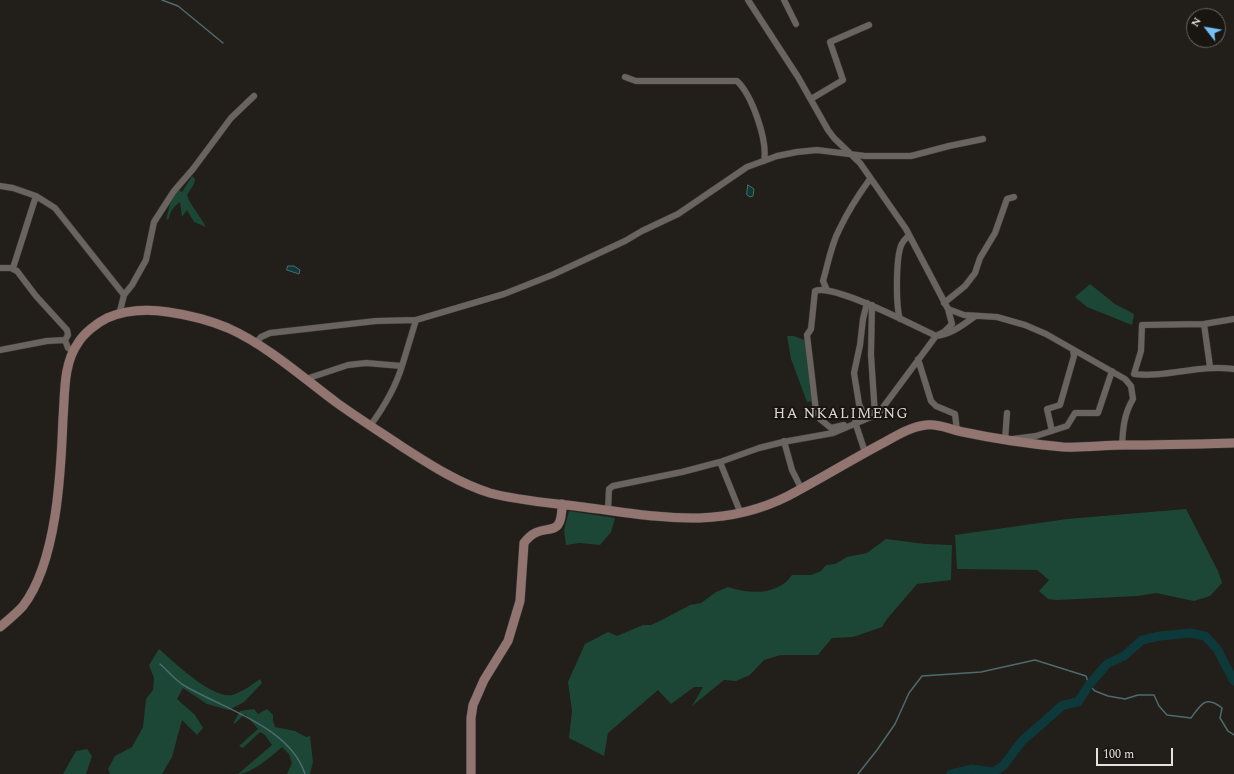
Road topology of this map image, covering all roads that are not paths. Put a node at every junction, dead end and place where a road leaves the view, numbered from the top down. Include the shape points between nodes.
1 (748, 0) edge
2 (784, 0) edge
3 (796, 24) dead end
4 (869, 25) dead end
5 (625, 77) dead end
6 (254, 96) dead end
7 (811, 99) junction
8 (983, 139) dead end
9 (853, 154) junction
10 (764, 161) junction
11 (870, 179) junction
12 (0, 186) edge
13 (36, 196) junction
14 (1014, 197) dead end
15 (909, 236) junction
16 (0, 268) edge
17 (13, 268) junction
18 (827, 290) junction
19 (124, 295) junction
20 (944, 303) junction
21 (870, 304) junction
22 (948, 309) junction
23 (119, 315) junction
24 (974, 317) junction
25 (900, 319) junction
26 (1234, 319) edge
27 (416, 320) junction
28 (1204, 324) junction
29 (936, 336) junction
30 (65, 340) junction
31 (256, 344) junction
32 (0, 350) edge
33 (1073, 350) junction
34 (74, 351) junction
35 (918, 359) junction
36 (402, 366) junction
37 (1210, 367) junction
38 (1234, 369) edge
39 (1112, 372) junction
40 (306, 379) junction
41 (1007, 413) dead end
42 (875, 415) junction
43 (865, 418) junction
44 (854, 423) junction
45 (370, 426) junction
46 (957, 431) junction
47 (1052, 431) junction
48 (1005, 440) junction
49 (784, 441) junction
50 (1234, 443) edge
51 (1122, 445) junction
52 (865, 452) junction
53 (720, 462) junction
54 (802, 488) junction
55 (562, 504) junction
56 (608, 510) junction
57 (741, 514) junction
58 (0, 627) edge
59 (471, 774) edge

1 - 7 street
2 - 3 street
4 - 7 street via 830,42 843,80
5 - 10 street via 636,81 736,81 745,88 754,108 766,150
6 - 19 street via 231,118 174,191 154,222 146,260
7 - 9 street via 834,138
8 - 9 street via 910,156
9 - 10 street via 818,150 797,152
9 - 11 street
10 - 27 street via 733,175 719,188 678,214 607,250 504,294
11 - 15 street
11 - 18 street via 838,231 823,281
12 - 13 street
13 - 17 street
13 - 19 street via 55,208 70,224
14 - 20 street via 1007,198 995,233 983,252 972,279
15 - 20 street
15 - 25 street via 902,243 898,266
16 - 17 street
17 - 30 street via 66,330 68,335
18 - 21 street
18 - 44 street via 815,291 811,328 807,335 816,411 820,419 831,428
19 - 23 street
20 - 22 street
21 - 25 street
21 - 42 street
21 - 43 street via 862,319 854,373 859,404
22 - 24 street
22 - 29 street via 952,324
23 - 31 main road via 148,310 192,316 230,329
23 - 34 main road via 106,319 89,330
24 - 29 street via 957,329
24 - 33 street via 997,317 1025,325
25 - 29 street
26 - 28 street
27 - 31 street via 376,320 270,333 261,337
27 - 36 street
28 - 37 street
28 - 37 street via 1142,325 1141,351 1134,374 1148,376
29 - 35 street
30 - 32 street
30 - 34 street via 68,348
31 - 40 main road
33 - 39 street
33 - 47 street via 1074,356 1060,405 1047,409
34 - 58 main road via 67,372 61,475 48,547 39,576 28,598 14,616
35 - 42 street via 884,408
35 - 46 street via 931,401 936,406 955,414
36 - 40 street via 366,363 348,365
36 - 45 street via 397,383
37 - 38 street
39 - 47 street via 1098,413 1075,413 1067,426
39 - 51 street via 1125,379 1131,386 1133,399 1126,411
40 - 45 main road
41 - 48 street
42 - 43 street
43 - 44 street
44 - 49 street via 833,433
44 - 52 street
45 - 55 main road via 450,476 490,493
46 - 48 main road
46 - 52 main road via 933,424 921,426
47 - 48 street
48 - 51 main road via 1068,447
49 - 53 street
49 - 54 street via 792,470
50 - 51 main road
52 - 54 main road
53 - 56 street via 613,486 609,489
53 - 57 street
54 - 57 main road via 768,505
55 - 56 main road
55 - 59 main road via 562,518 557,527 536,531 524,542 520,601 510,634 473,705
56 - 57 main road via 633,515 702,519

